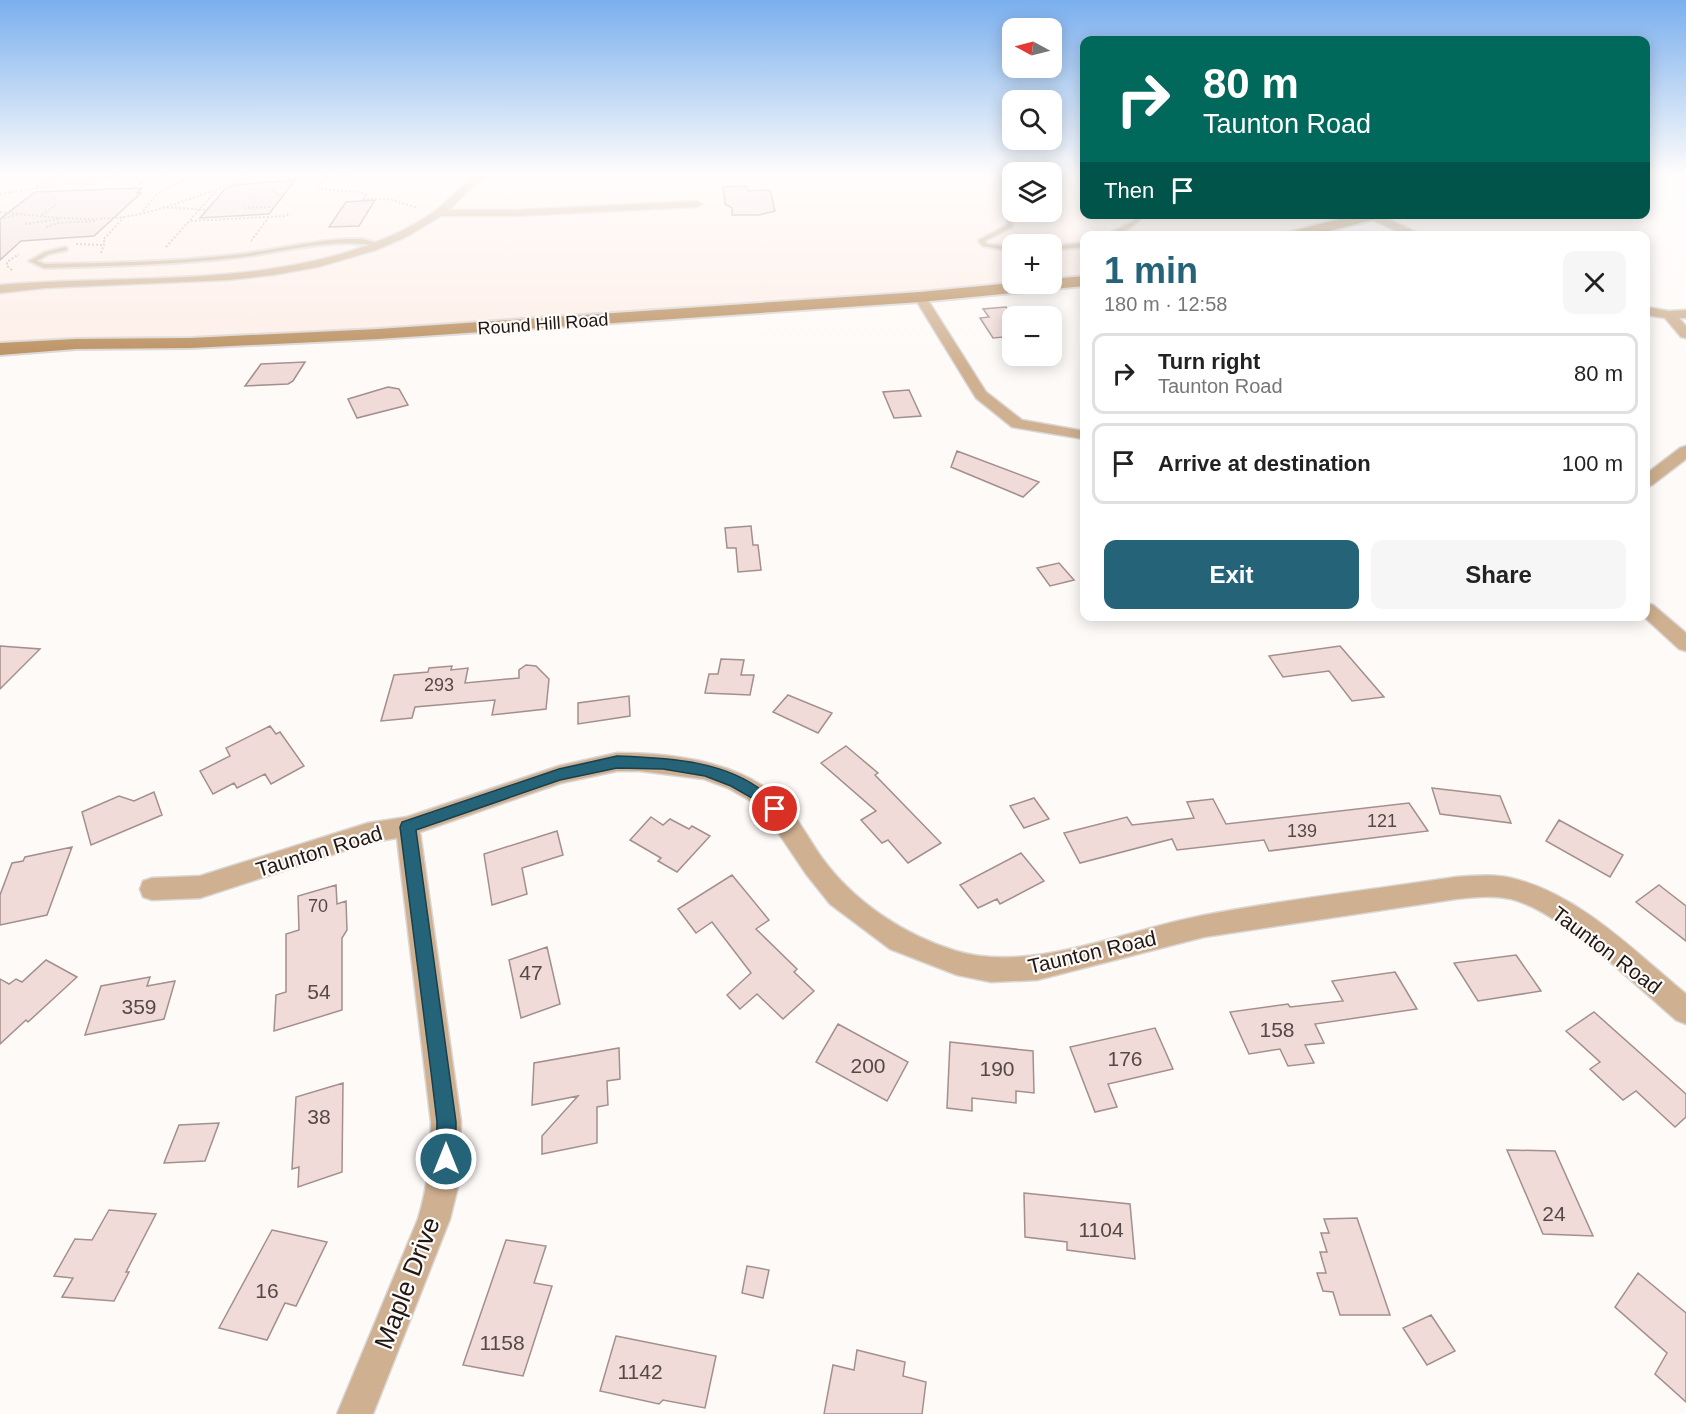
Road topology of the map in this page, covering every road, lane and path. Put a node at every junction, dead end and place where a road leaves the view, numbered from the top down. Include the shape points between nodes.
1 (104, 239) edge
2 (173, 239) edge
3 (389, 239) edge
4 (985, 239) edge
5 (379, 244) junction
6 (1080, 244) edge
7 (1062, 247) edge
8 (1002, 248) edge
9 (65, 249) dead end
10 (156, 262) junction
11 (86, 264) junction
12 (1080, 281) edge
13 (0, 289) edge
14 (920, 297) junction
15 (1650, 312) edge
16 (1686, 314) edge
17 (1669, 315) junction
18 (1686, 334) edge
19 (0, 349) edge
20 (1080, 434) edge
21 (1686, 452) edge
22 (1650, 479) edge
23 (1650, 612) edge
24 (1686, 644) edge
25 (408, 827) junction
26 (152, 889) dead end
27 (1686, 1011) edge
28 (355, 1414) edge

1 - 11 path via 101,253
2 - 10 path
3 - 5 street
4 - 8 lane via 981,241 985,245
5 - 10 lane via 333,239 256,255
5 - 13 street via 327,260 249,274
6 - 7 lane
9 - 11 lane via 32,261 44,266
10 - 11 lane
12 - 14 main road, Round Hill Road
14 - 19 main road, Round Hill Road via 366,335
14 - 20 street via 981,395 1017,424
15 - 17 street
16 - 17 street
17 - 18 street
21 - 22 street
23 - 24 street
25 - 26 street, Taunton Road via 368,833 200,887
25 - 27 street, Taunton Road via 593,766 617,762 663,764 705,771 757,794 775,809 839,896 900,941 957,963 991,970 1037,968 1204,926 1487,886 1520,891 1552,906
25 - 28 street, Maple Drive via 444,1102 446,1159 434,1220

